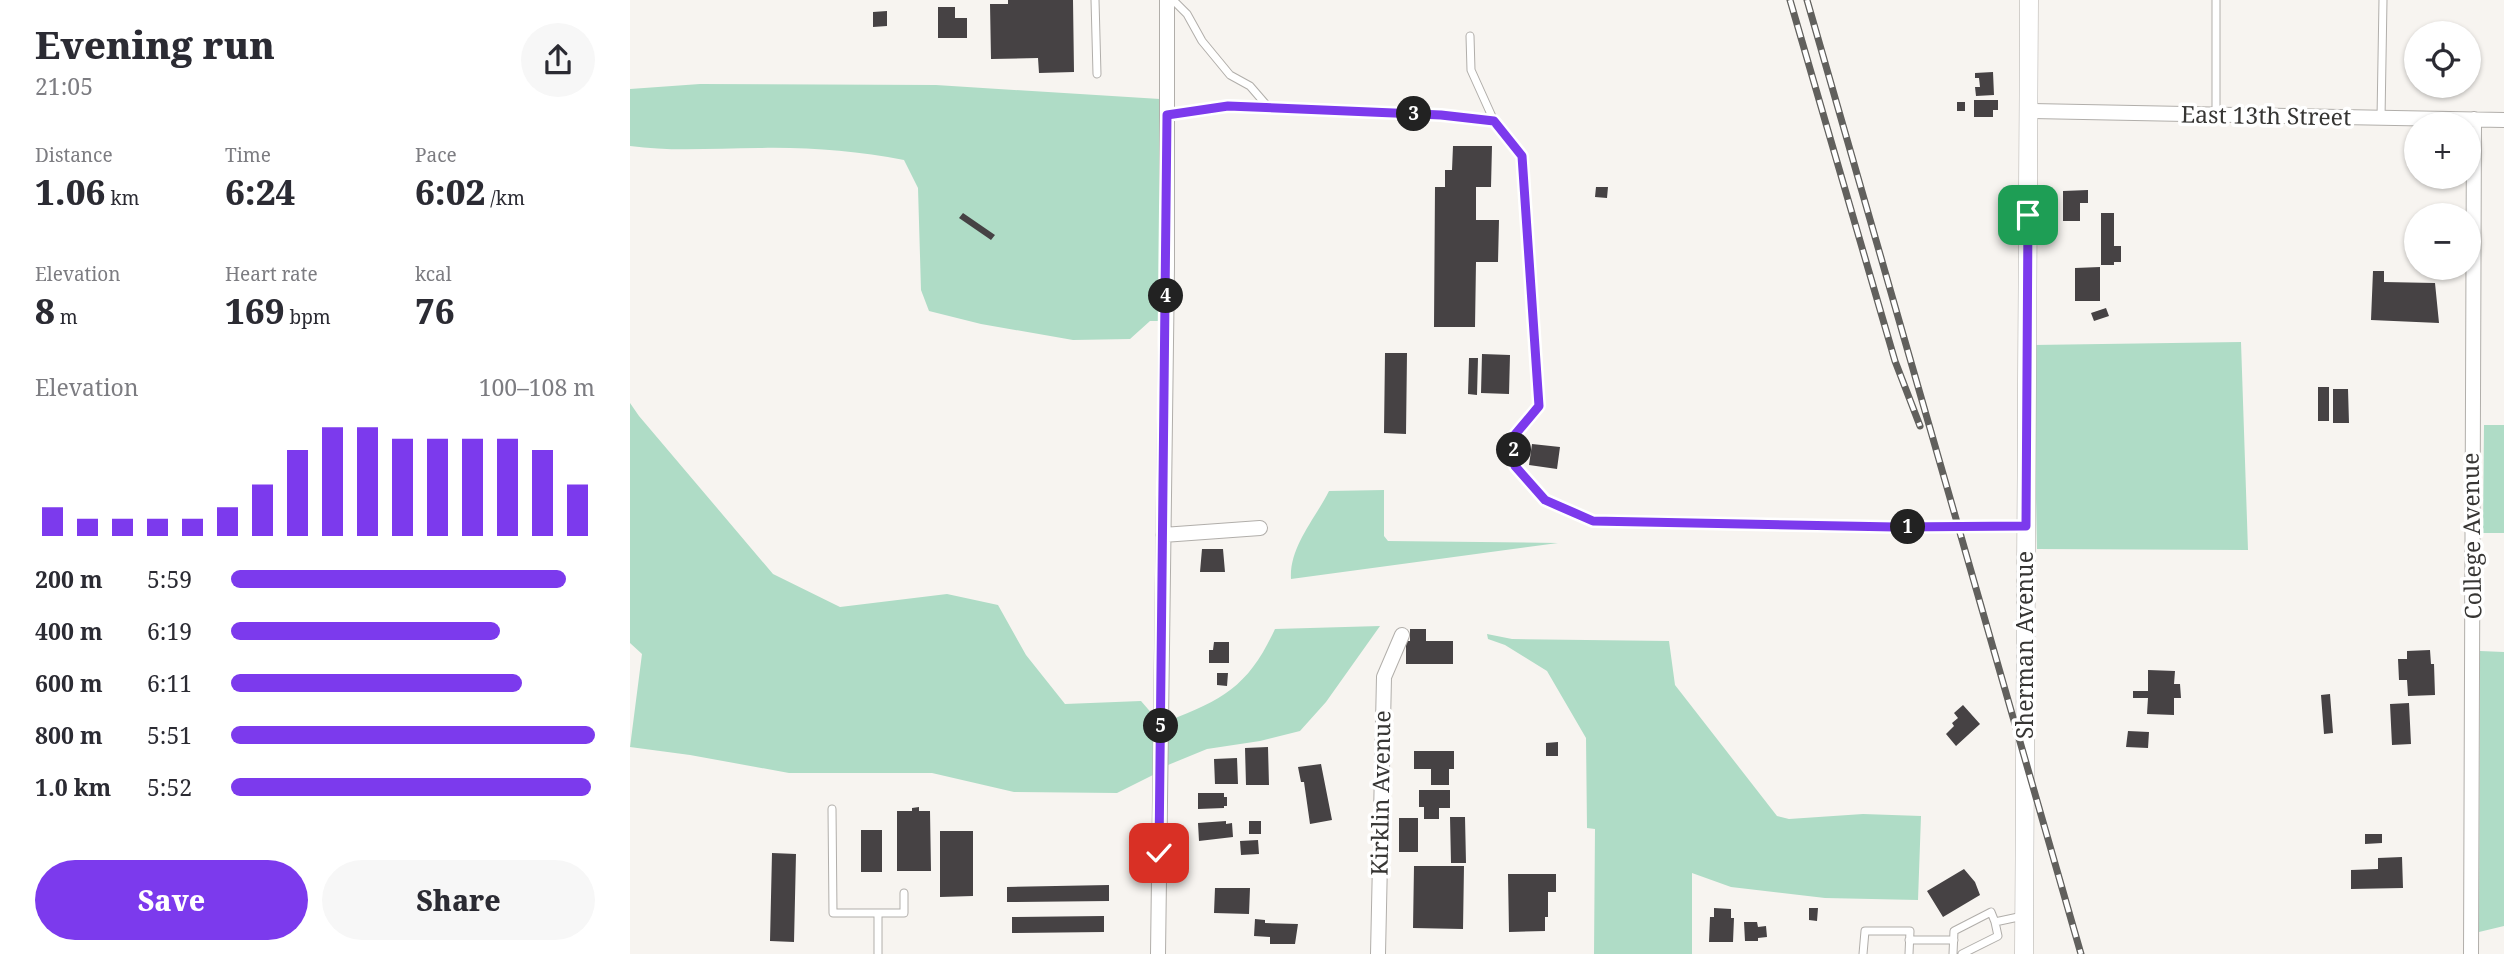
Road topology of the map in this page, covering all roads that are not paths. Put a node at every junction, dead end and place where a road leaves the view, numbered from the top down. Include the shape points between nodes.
1 (1096, 0) edge
2 (1167, 0) edge
3 (1172, 0) edge
4 (2029, 0) edge
5 (2216, 0) edge
6 (2383, 0) edge
7 (1470, 36) dead end
8 (1097, 74) dead end
9 (1269, 108) junction
10 (2028, 111) junction
11 (1167, 115) junction
12 (2216, 115) junction
13 (2381, 118) junction
14 (2404, 118) edge
15 (2481, 119) edge
16 (2504, 120) edge
17 (1494, 121) junction
18 (2473, 189) edge
19 (2026, 526) junction
20 (1260, 528) dead end
21 (1164, 535) junction
22 (1402, 635) dead end
23 (832, 808) dead end
24 (904, 893) dead end
25 (878, 913) junction
26 (2024, 915) junction
27 (1995, 922) junction
28 (1909, 940) junction
29 (1954, 940) junction
30 (878, 954) edge
31 (1157, 954) edge
32 (1378, 954) edge
33 (1863, 954) edge
34 (1909, 954) edge
35 (1953, 954) edge
36 (1962, 954) edge
37 (2024, 954) edge
38 (2471, 954) edge

1 - 8 lane
2 - 11 street
3 - 9 lane via 1230,75 1250,86
4 - 10 street, Sherman Avenue
5 - 12 lane
6 - 13 lane
7 - 17 lane via 1471,70
9 - 11 lane via 1228,106
9 - 17 lane
10 - 12 street, East 13th Street
10 - 19 street, Sherman Avenue
11 - 21 street
12 - 13 street, East 13th Street
13 - 14 street, East 13th Street
15 - 16 street, East 13th Street
17 - 19 lane via 1522,156 1539,406 1513,437 1515,466 1545,500 1593,521
18 - 38 street, College Avenue
19 - 26 street, Sherman Avenue
20 - 21 street
21 - 31 street
22 - 32 street, Kirklin Avenue via 1384,677
23 - 25 lane via 833,913
24 - 25 lane via 904,913
25 - 30 lane
26 - 27 lane
26 - 37 street, Sherman Avenue
27 - 29 lane via 1991,912 1954,931
27 - 36 lane via 1998,936
28 - 29 lane
28 - 33 lane via 1910,931 1865,931
28 - 34 lane
29 - 35 lane

